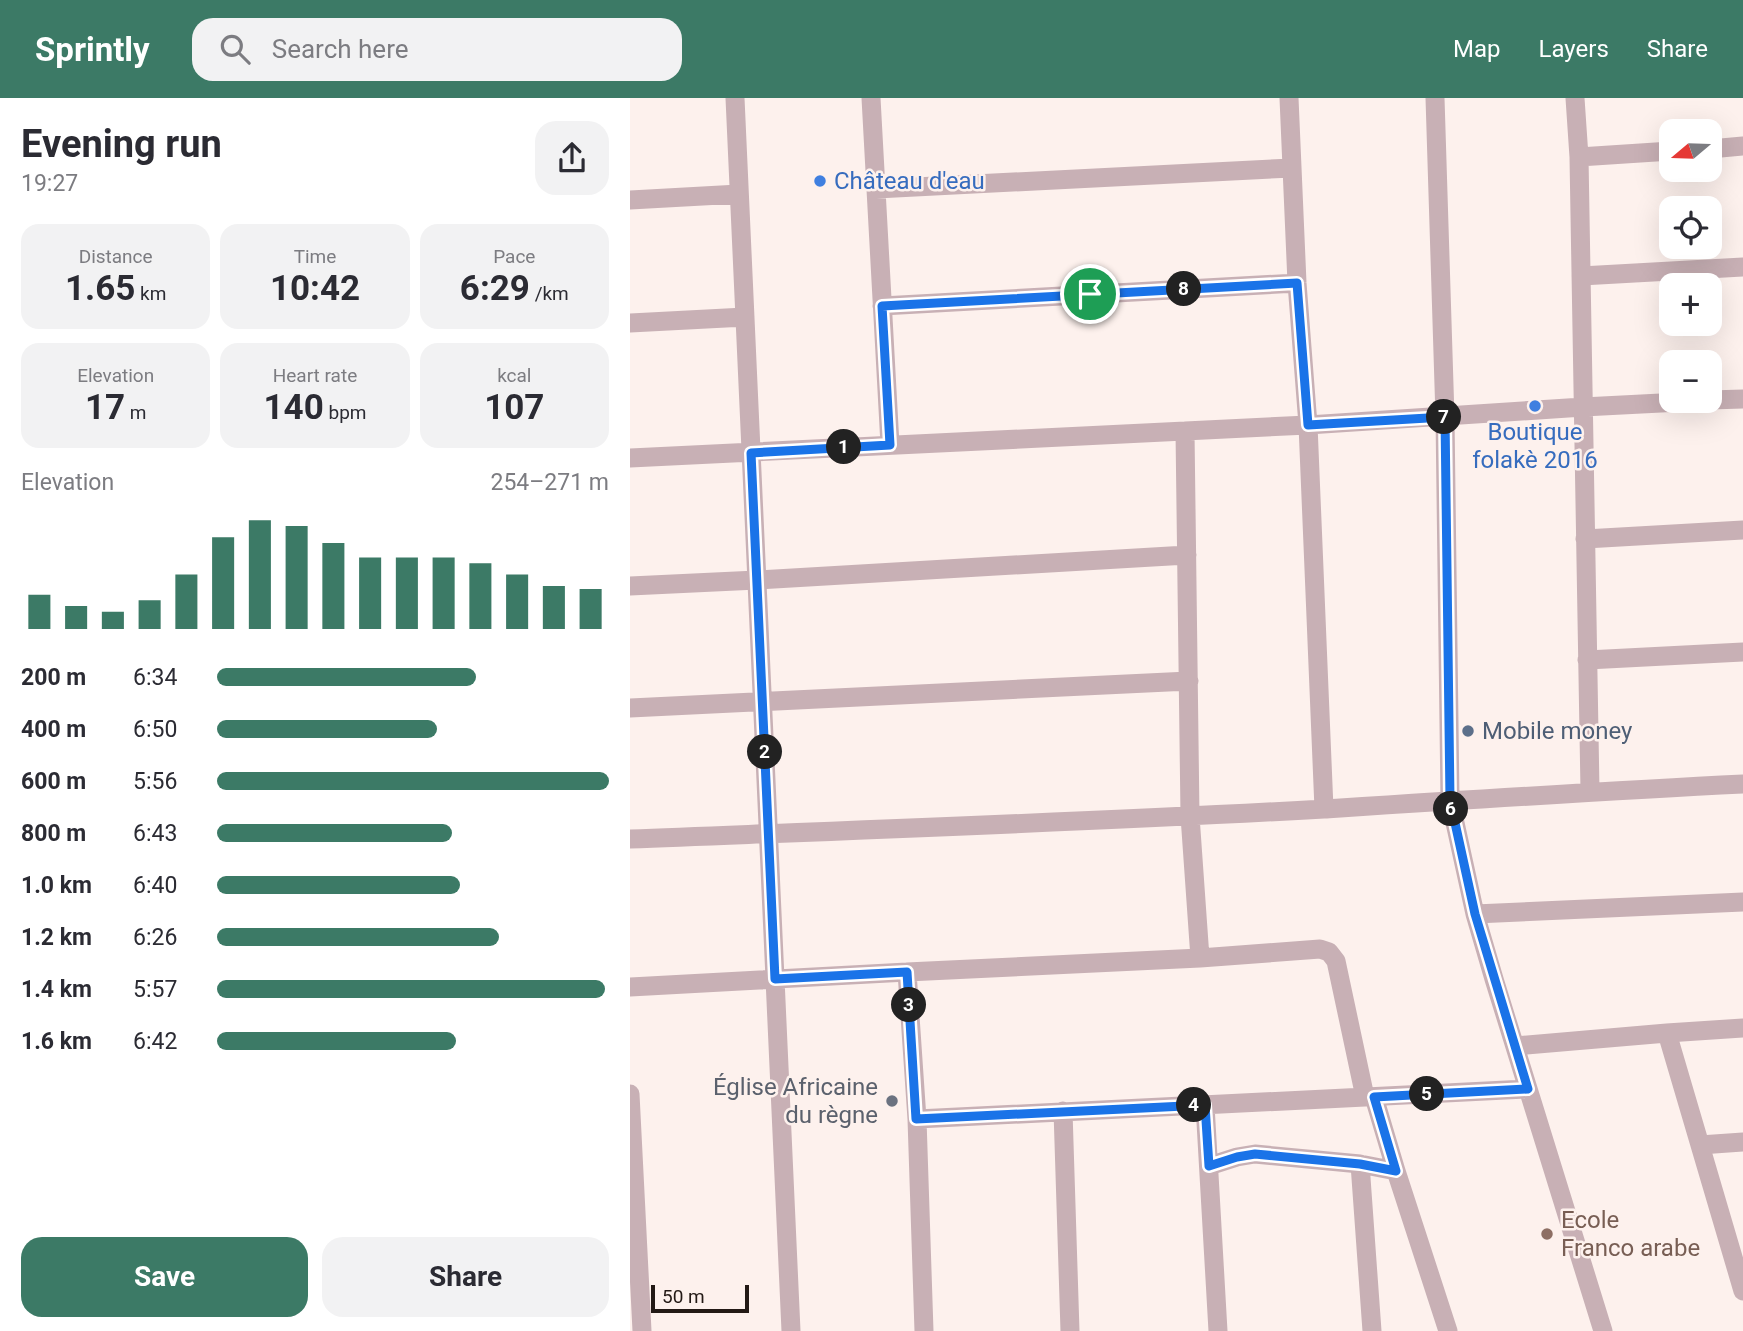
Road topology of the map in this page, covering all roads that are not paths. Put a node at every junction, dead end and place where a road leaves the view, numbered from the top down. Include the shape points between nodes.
1 (735, 98) edge
2 (871, 98) edge
3 (1289, 98) edge
4 (1435, 98) edge
5 (1575, 98) edge
6 (1743, 146) edge
7 (1722, 148) edge
8 (1659, 152) edge
9 (1579, 157) junction
10 (1292, 168) junction
11 (876, 189) junction
12 (739, 194) junction
13 (630, 200) edge
14 (1743, 267) edge
15 (1581, 276) junction
16 (1297, 283) junction
17 (882, 306) junction
18 (745, 317) junction
19 (630, 323) edge
20 (1743, 398) edge
21 (1722, 399) edge
22 (1659, 403) edge
23 (1583, 407) junction
24 (1445, 417) junction
25 (1308, 425) junction
26 (1185, 430) junction
27 (890, 445) junction
28 (751, 453) junction
29 (630, 458) edge
30 (1743, 530) edge
31 (1585, 539) junction
32 (1187, 555) junction
33 (757, 580) junction
34 (630, 586) edge
35 (1743, 652) edge
36 (1587, 660) junction
37 (1189, 681) junction
38 (762, 702) junction
39 (630, 708) edge
40 (1743, 784) edge
41 (1590, 791) junction
42 (1450, 800) junction
43 (1324, 809) junction
44 (1190, 816) junction
45 (768, 833) junction
46 (630, 839) edge
47 (1743, 902) edge
48 (1475, 914) junction
49 (1200, 958) junction
50 (907, 972) junction
51 (775, 979) junction
52 (630, 987) edge
53 (1743, 1028) edge
54 (1667, 1033) junction
55 (1516, 1046) junction
56 (1528, 1089) junction
57 (630, 1094) edge
58 (1370, 1097) junction
59 (1205, 1105) junction
60 (1063, 1111) junction
61 (916, 1119) junction
62 (1743, 1142) edge
63 (1700, 1145) junction
64 (1360, 1164) junction
65 (1209, 1166) junction
66 (1396, 1171) junction
67 (1736, 1244) edge
68 (1743, 1291) edge
69 (642, 1331) edge
70 (791, 1331) edge
71 (924, 1331) edge
72 (1070, 1331) edge
73 (1218, 1331) edge
74 (1372, 1331) edge
75 (1448, 1331) edge
76 (1603, 1331) edge

1 - 12 street
2 - 11 street
3 - 10 street
4 - 24 street
5 - 9 street
6 - 7 street
8 - 9 street
9 - 15 street
10 - 11 street
10 - 16 street
11 - 17 street
12 - 13 street
12 - 18 street
14 - 15 street
15 - 23 street
16 - 17 street
16 - 25 street
17 - 27 street
18 - 19 street
18 - 28 street
20 - 21 street
22 - 23 street
23 - 24 street
23 - 31 street
24 - 25 street
24 - 42 street
25 - 26 street
25 - 43 street
26 - 27 street
26 - 32 street
27 - 28 street
28 - 29 street
28 - 33 street
30 - 31 street
31 - 36 street
32 - 33 street
32 - 37 street
33 - 34 street
33 - 38 street
35 - 36 street
36 - 41 street
37 - 38 street
37 - 44 street
38 - 39 street
38 - 45 street
40 - 41 street
41 - 42 street
42 - 43 street
42 - 48 street
43 - 44 street
44 - 45 street
44 - 49 street
45 - 46 street
45 - 51 street
47 - 48 street
48 - 55 street
49 - 50 street
49 - 58 street via 1329,952 1336,961
50 - 51 street
50 - 61 street
51 - 52 street
51 - 70 street
53 - 54 street
54 - 55 street
54 - 63 street
55 - 56 street
56 - 58 street
56 - 76 street
57 - 69 street
58 - 59 street
58 - 66 street
59 - 60 street
59 - 65 street
60 - 61 street
60 - 72 street
61 - 71 street
62 - 63 street
63 - 67 street
64 - 65 street via 1255,1154
64 - 66 street
64 - 74 street
65 - 73 street
66 - 75 street
67 - 68 street

